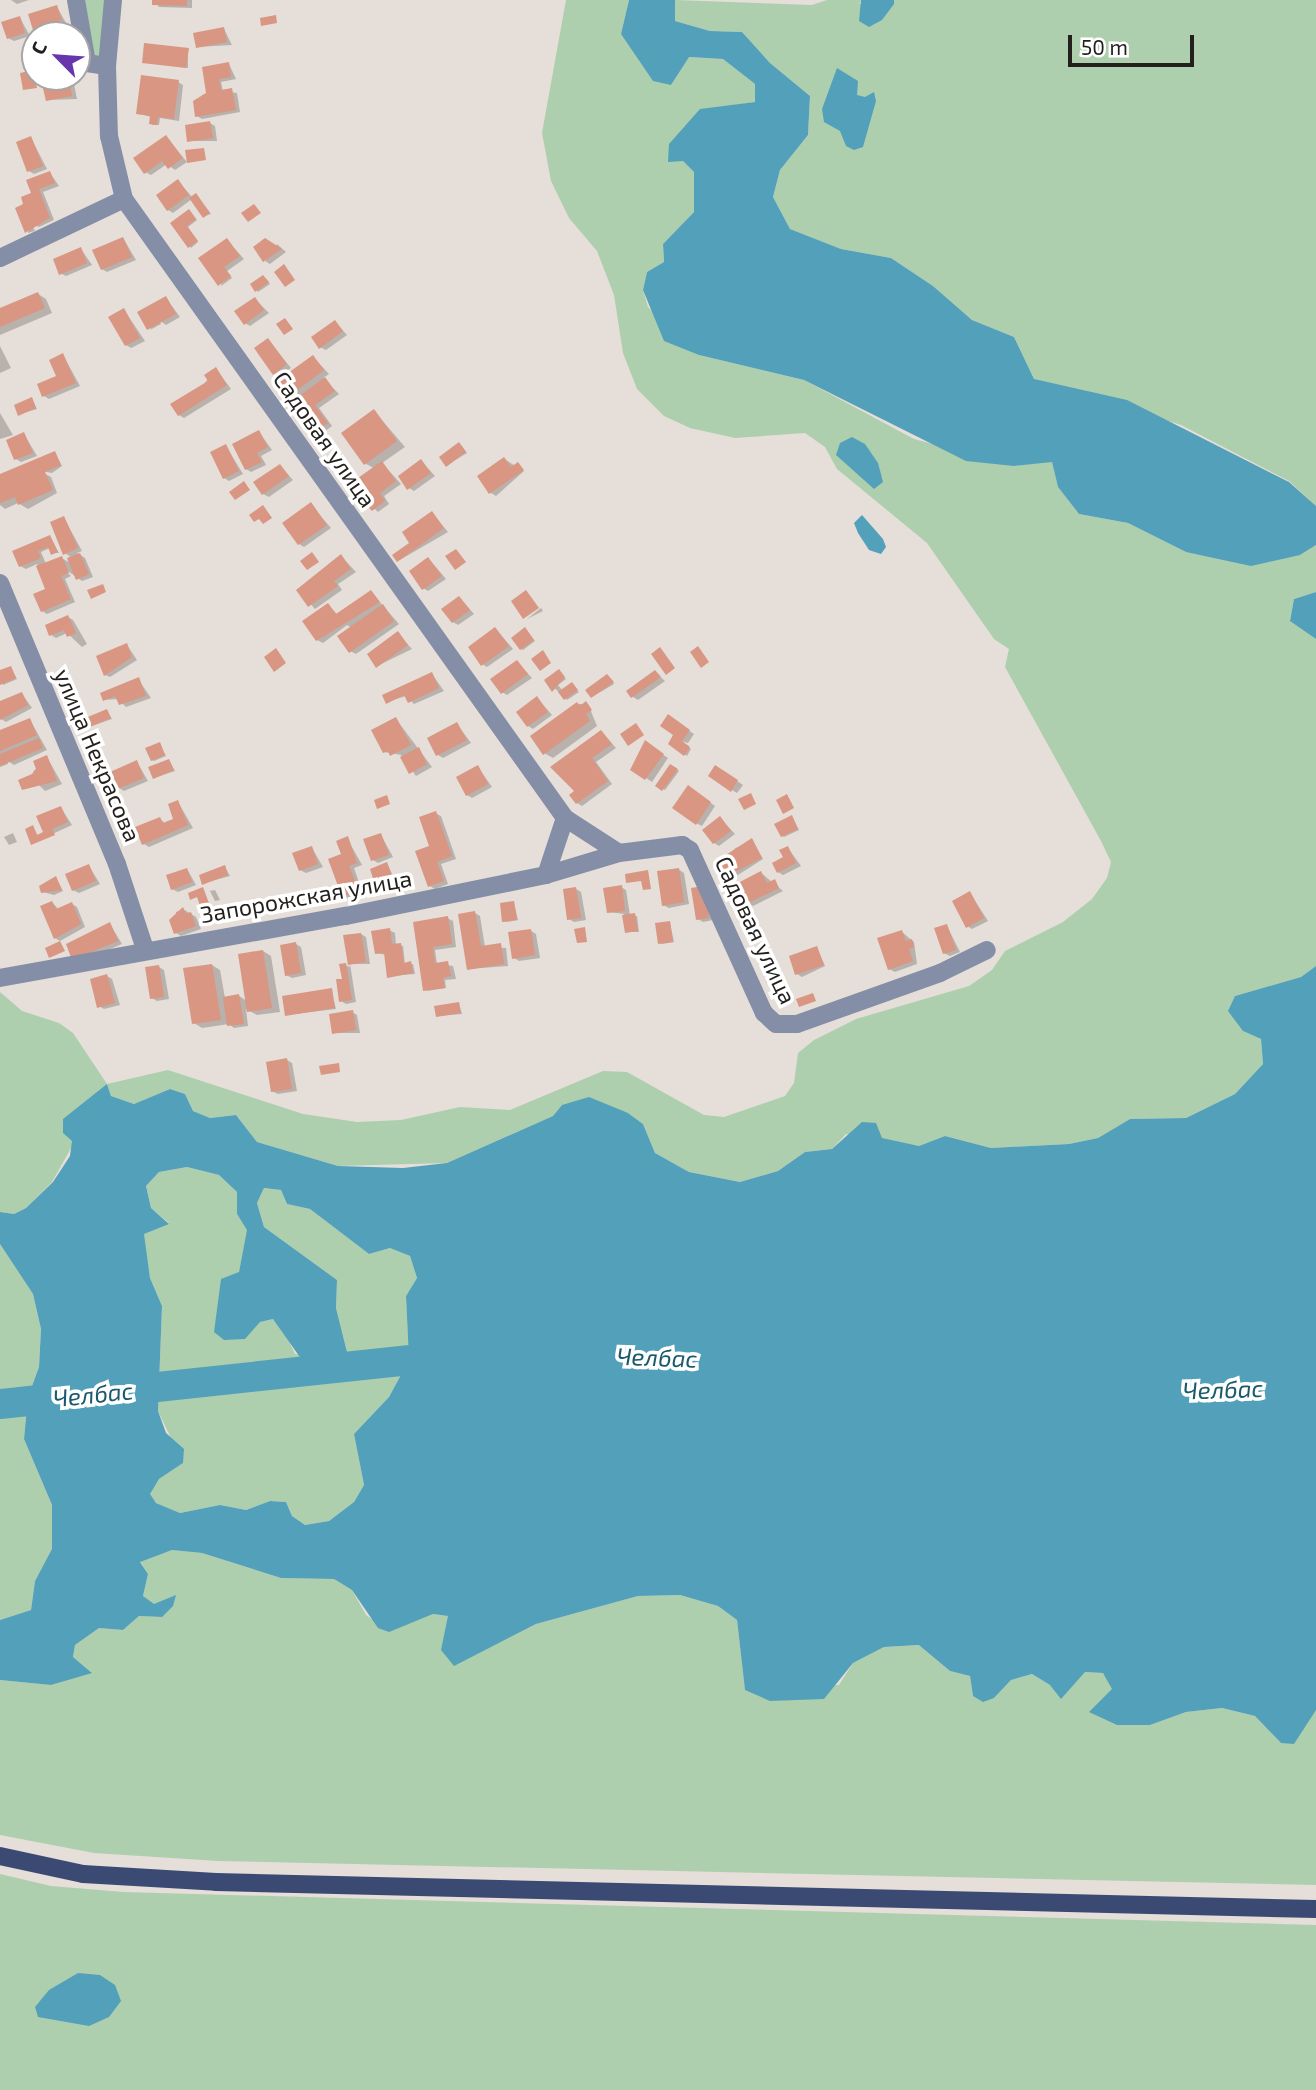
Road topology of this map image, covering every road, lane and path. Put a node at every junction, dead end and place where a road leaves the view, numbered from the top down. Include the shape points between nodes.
1 (76, 0) edge
2 (113, 0) edge
3 (107, 66) junction
4 (124, 200) junction
5 (0, 258) edge
6 (0, 583) edge
7 (565, 818) junction
8 (619, 853) junction
9 (547, 875) junction
10 (145, 949) junction
11 (987, 950) dead end
12 (0, 978) edge
13 (0, 1856) edge
14 (1316, 1909) edge

1 - 3 street via 87,63
2 - 3 street, Садовая улица
3 - 4 street, Садовая улица via 110,155
4 - 5 street
4 - 7 street, Садовая улица
6 - 10 street, улица Некрасова via 117,864
7 - 8 street, Садовая улица
7 - 9 street
8 - 9 street, Запорожская улица
8 - 11 street, Садовая улица via 682,845 690,850 764,1013 776,1024 797,1024 940,973
9 - 10 street, Запорожская улица via 346,916
10 - 12 street, Запорожская улица
13 - 14 main road via 83,1874 216,1882

